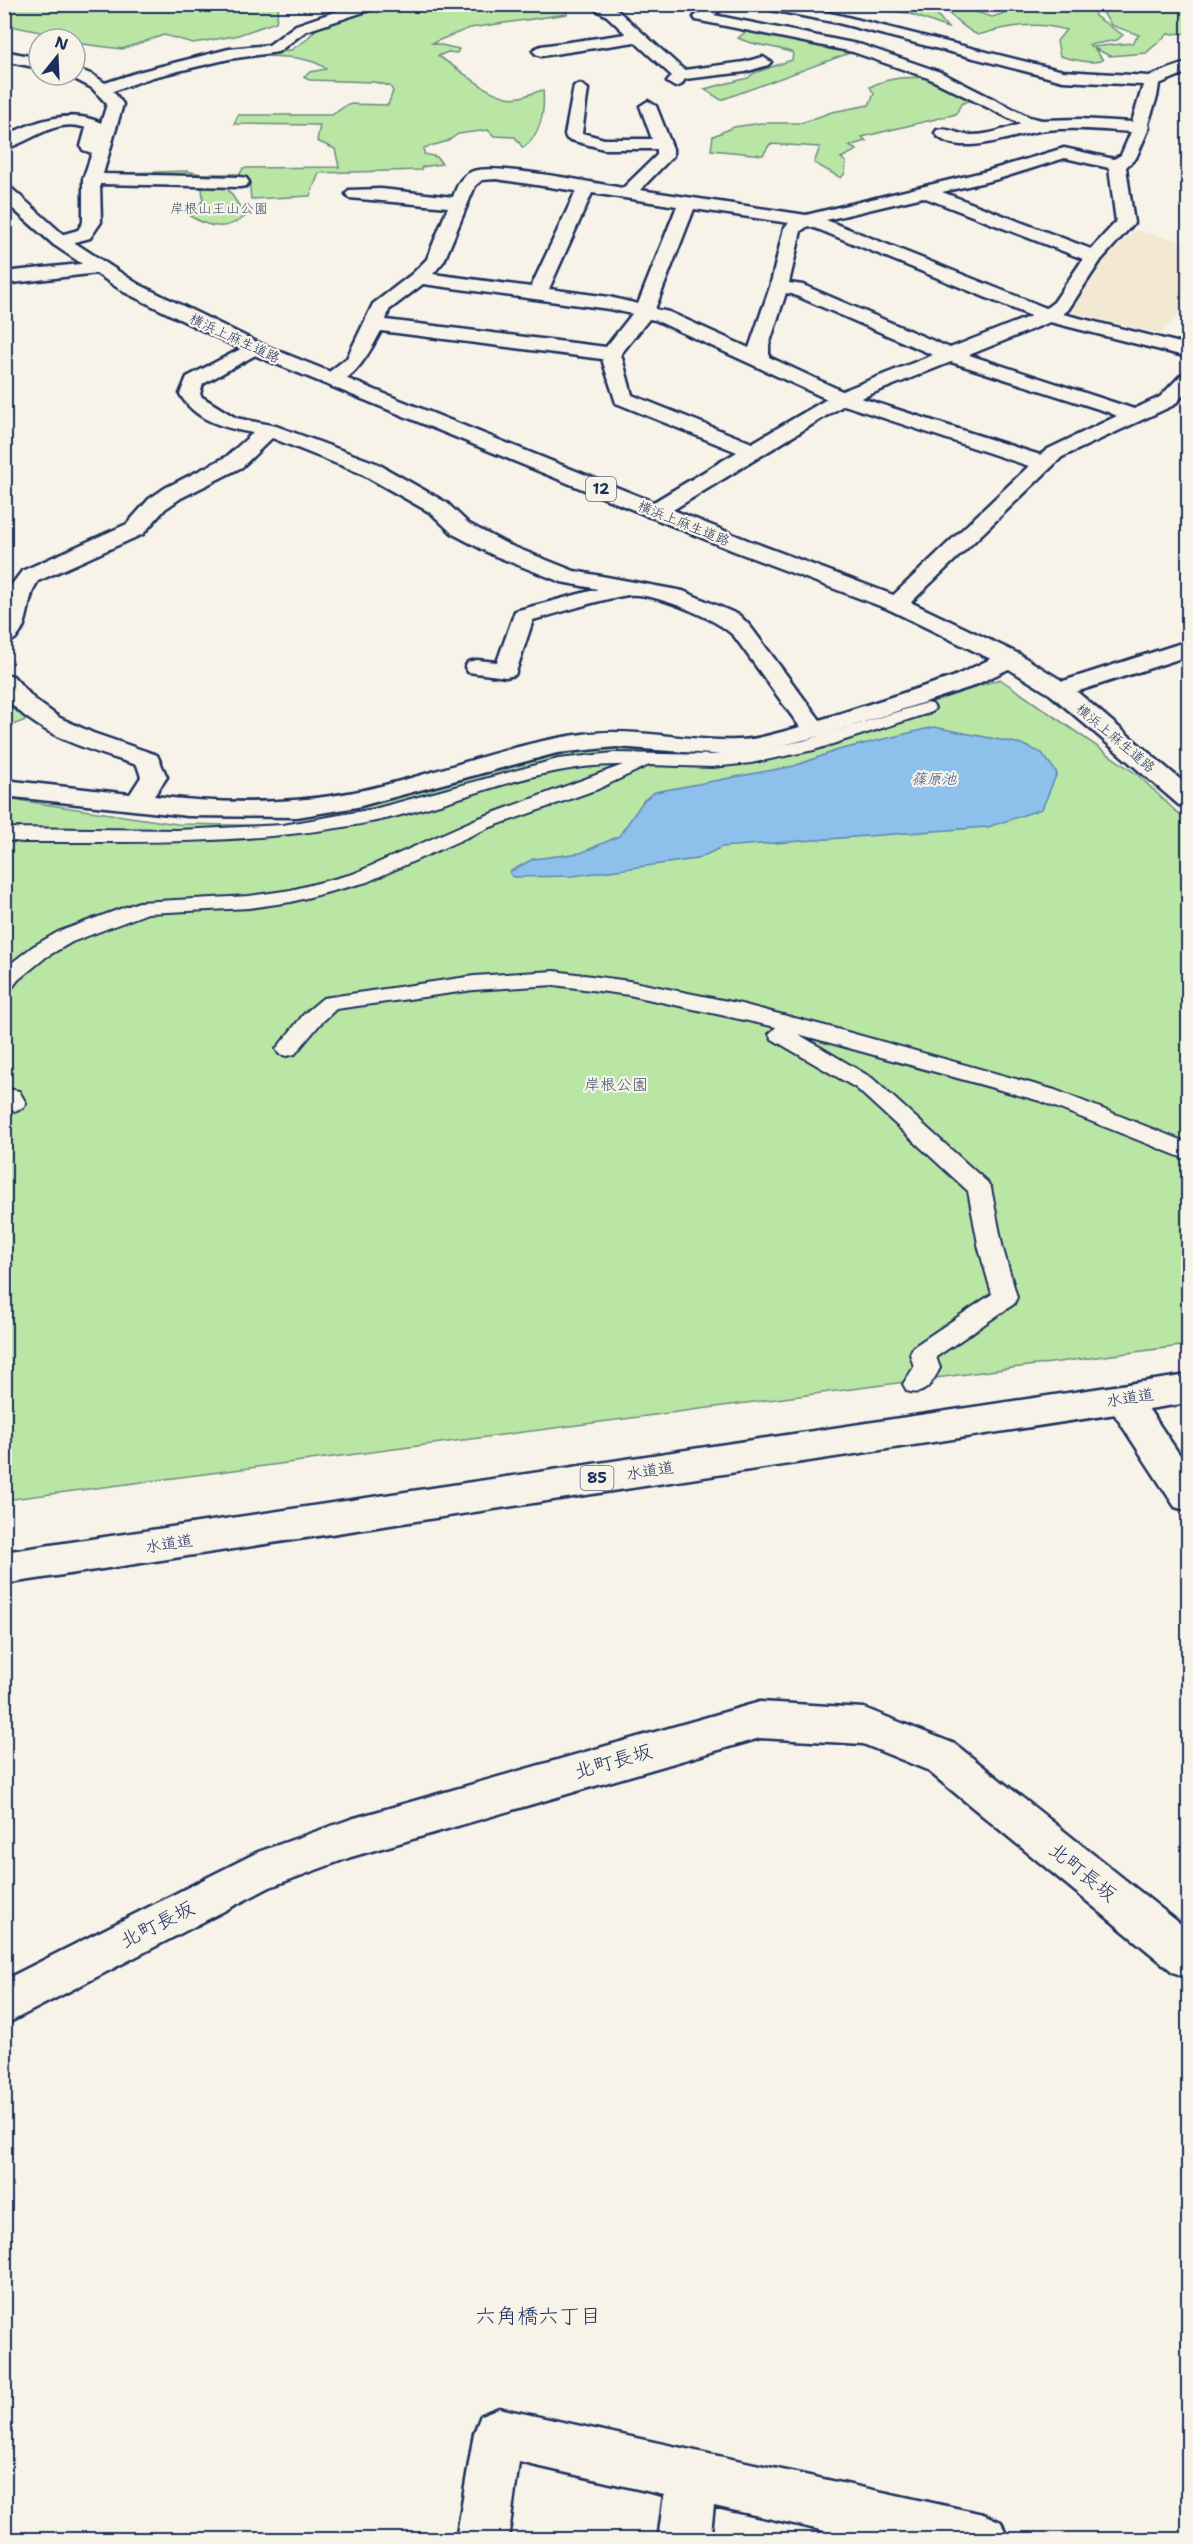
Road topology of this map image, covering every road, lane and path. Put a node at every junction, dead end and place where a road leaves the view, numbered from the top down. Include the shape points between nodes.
1 (374, 4) edge
2 (594, 4) edge
3 (721, 4) edge
4 (761, 4) edge
5 (637, 37) junction
6 (4, 56) edge
7 (27, 61) edge
8 (763, 62) dead end
9 (1019, 63) junction
10 (564, 66) dead end
11 (1188, 67) edge
12 (87, 77) edge
13 (1150, 81) junction
14 (104, 89) junction
15 (580, 89) dead end
16 (977, 95) junction
17 (648, 106) dead end
18 (1041, 125) junction
19 (1141, 128) junction
20 (943, 133) dead end
21 (4, 144) edge
22 (662, 144) junction
23 (100, 150) junction
24 (1117, 165) junction
25 (92, 180) junction
26 (240, 182) dead end
27 (586, 188) junction
28 (4, 191) edge
29 (926, 192) junction
30 (356, 194) dead end
31 (626, 194) junction
32 (458, 203) junction
33 (687, 203) junction
34 (806, 220) junction
35 (60, 241) junction
36 (1094, 257) junction
37 (99, 268) junction
38 (4, 278) edge
39 (419, 278) junction
40 (779, 287) junction
41 (537, 294) junction
42 (645, 311) junction
43 (1048, 316) junction
44 (375, 324) junction
45 (254, 348) junction
46 (1188, 351) edge
47 (611, 354) junction
48 (950, 355) junction
49 (759, 360) junction
50 (330, 379) junction
51 (1188, 379) edge
52 (842, 398) junction
53 (1134, 416) junction
54 (269, 430) junction
55 (753, 451) junction
56 (1043, 463) junction
57 (655, 511) junction
58 (4, 570) edge
59 (30, 576) junction
60 (628, 588) junction
61 (896, 604) junction
62 (4, 637) edge
63 (1188, 648) edge
64 (1010, 658) junction
65 (477, 667) dead end
66 (4, 681) edge
67 (1060, 690) junction
68 (926, 708) dead end
69 (815, 730) junction
70 (652, 760) junction
71 (4, 788) edge
72 (1188, 799) edge
73 (137, 803) junction
74 (4, 834) edge
75 (4, 984) edge
76 (798, 1026) junction
77 (287, 1050) dead end
78 (1188, 1152) edge
79 (916, 1384) dead end
80 (1188, 1389) edge
81 (1123, 1399) junction
82 (1188, 1496) edge
83 (4, 1568) edge
84 (1188, 1957) edge
85 (4, 2003) edge
86 (692, 2474) junction
87 (482, 2540) edge
88 (684, 2540) edge
89 (983, 2540) edge

1 - 14 street via 301,28 273,49 229,54
2 - 5 street via 612,13
3 - 16 street via 701,17 857,48
4 - 9 street
5 - 8 street via 658,50 677,79
5 - 10 street via 539,50
6 - 7 street
9 - 13 street via 1063,76
9 - 16 street
11 - 13 street
12 - 14 street
13 - 19 street
14 - 23 street via 115,104
15 - 22 street via 573,135 613,143
16 - 18 street via 1023,120
17 - 22 street
18 - 19 street
18 - 20 street via 974,141 958,140
19 - 24 street via 1128,158
21 - 23 street via 48,125 87,121 95,126 89,146
22 - 31 street via 665,156
23 - 25 street
24 - 29 street via 1064,153
24 - 36 street via 1125,223
25 - 26 street
25 - 35 street via 92,222 84,234
27 - 31 street
27 - 32 street via 496,174 478,176 467,183
27 - 41 street
28 - 35 street, 横浜上麻生道路 / 12
29 - 34 street
29 - 36 street
30 - 32 street
31 - 33 street
32 - 39 street via 435,261
33 - 34 street
33 - 42 street
34 - 40 street via 793,228
34 - 43 street
35 - 37 street, 横浜上麻生道路 / 12
36 - 43 street via 1061,306
37 - 38 street
37 - 45 street, 横浜上麻生道路 / 12 via 131,288
39 - 41 street
39 - 44 street via 380,308
40 - 48 street via 796,289
40 - 49 street via 759,345
41 - 42 street
42 - 47 street
42 - 49 street
43 - 46 street
43 - 48 street
44 - 47 street
44 - 50 street via 355,362
45 - 50 street, 横浜上麻生道路 / 12
45 - 54 street via 194,381 190,394 230,423
47 - 55 street via 623,399
48 - 52 street
48 - 53 street
49 - 52 street
50 - 57 street, 横浜上麻生道路 / 12
51 - 53 street via 1167,401
52 - 55 street
52 - 56 street
53 - 56 street via 1055,453
54 - 59 street via 234,462 157,504 135,529
54 - 60 street via 368,468 439,508 461,529 501,550 569,577
55 - 57 street
56 - 61 street
57 - 61 street, 横浜上麻生道路 / 12
58 - 59 street
59 - 62 street via 19,591 13,627
60 - 65 street via 523,616 506,670
60 - 69 street via 675,596 731,620
61 - 64 street, 横浜上麻生道路 / 12
63 - 67 street
64 - 67 street, 横浜上麻生道路 / 12
64 - 69 street via 962,682
66 - 73 street via 46,720 103,746 148,760 154,777
67 - 72 street, 横浜上麻生道路 / 12
68 - 70 street via 807,747 712,761
69 - 73 street via 739,748 633,740 584,741 357,799 303,808 188,808
70 - 74 street via 614,759 558,765 376,816 283,831 177,836
70 - 75 street via 481,824 360,878 291,896 249,902 146,907 101,922 39,952
71 - 73 street
76 - 77 street via 629,988 554,978 474,982 330,1003
76 - 78 street via 1047,1095
76 - 79 street via 780,1034 864,1083 979,1188 1005,1297 922,1354 927,1368
80 - 81 street, 水道道 / 85
81 - 82 street
81 - 83 street, 水道道 / 85
84 - 85 street, 北町長坂 via 941,1757 864,1726 760,1720 351,1838 258,1872
86 - 87 street via 499,2433
86 - 88 street
86 - 89 street

